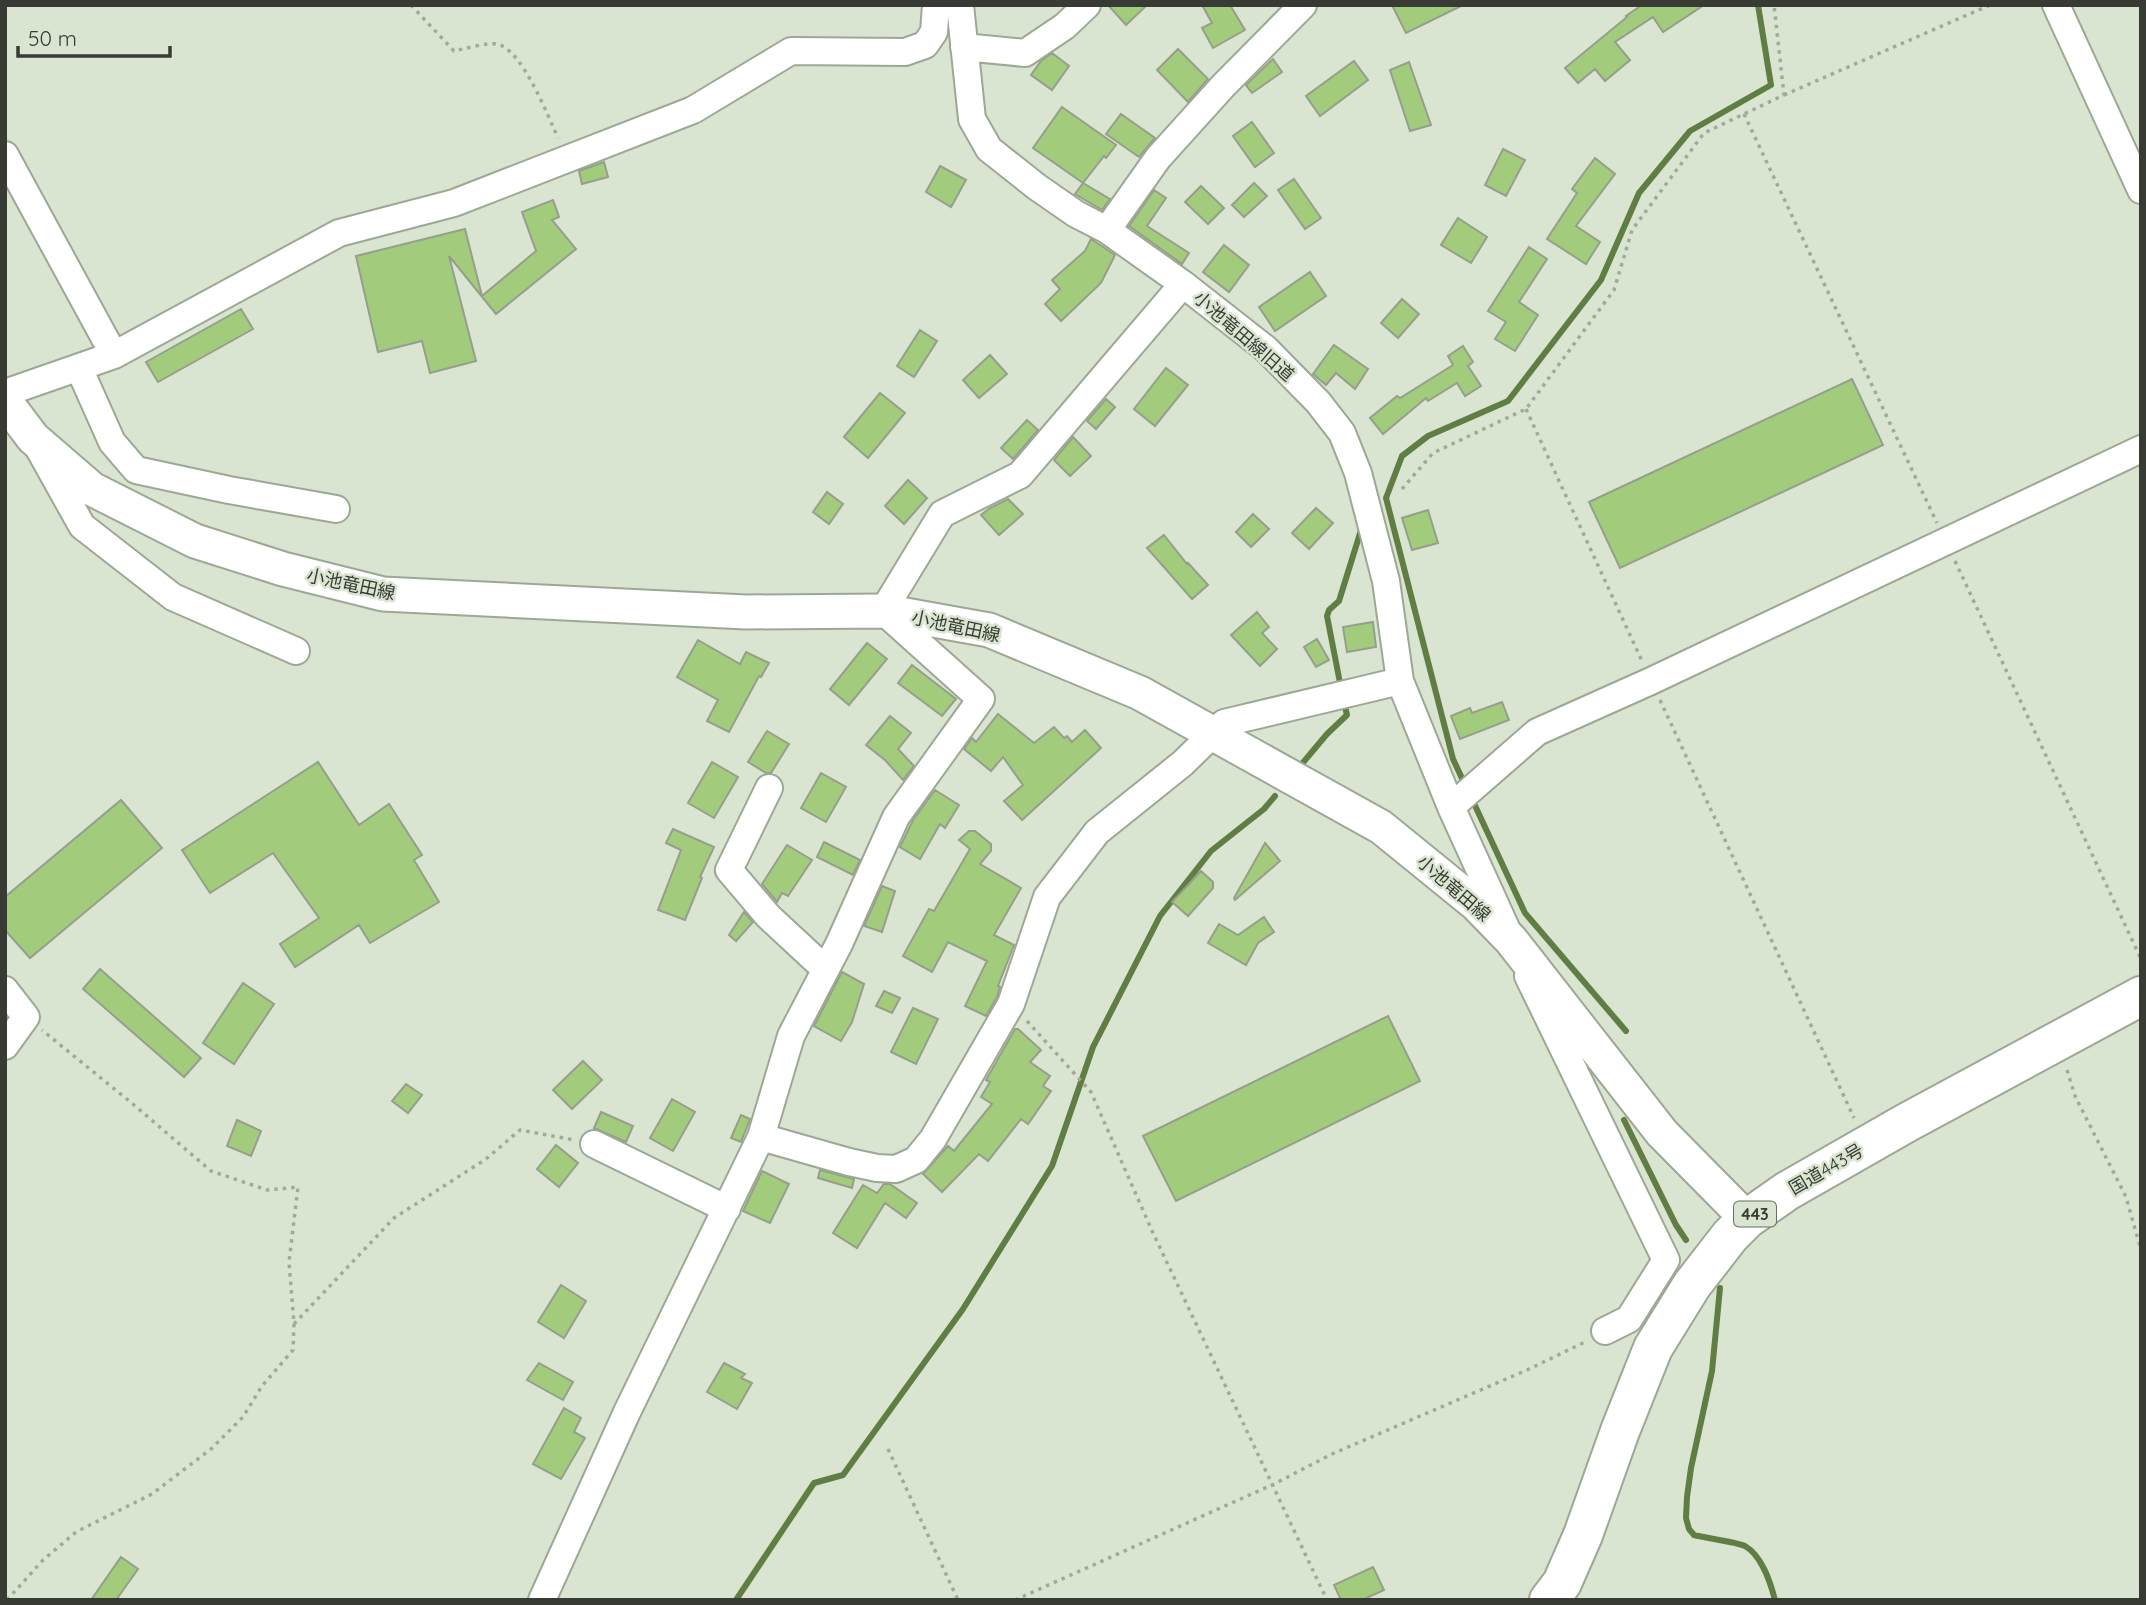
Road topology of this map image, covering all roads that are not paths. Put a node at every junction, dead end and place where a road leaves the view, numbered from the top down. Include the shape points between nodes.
1 (936, 5) edge
2 (960, 5) edge
3 (1087, 5) edge
4 (1304, 5) edge
5 (2056, 5) edge
6 (964, 47) junction
7 (5, 155) edge
8 (2141, 190) edge
9 (1107, 230) junction
10 (1183, 284) junction
11 (114, 355) junction
12 (79, 368) junction
13 (5, 393) edge
14 (5, 401) edge
15 (33, 439) junction
16 (2141, 449) edge
17 (336, 509) dead end
18 (883, 611) junction
19 (296, 651) dead end
20 (1400, 681) junction
21 (1214, 733) junction
22 (769, 788) dead end
23 (1463, 796) junction
24 (1511, 940) junction
25 (825, 969) junction
26 (5, 990) edge
27 (2141, 996) edge
28 (5, 1046) edge
29 (761, 1137) junction
30 (594, 1144) road end
31 (727, 1209) junction
32 (1747, 1219) junction
33 (1605, 1331) road end
34 (542, 1600) edge
35 (1549, 1600) edge

1 - 11 street via 934,32 925,45 905,52 791,51 693,110 454,203 339,233
2 - 6 street, 小池竜田線旧道
3 - 6 street via 1025,53
4 - 9 street via 1158,158
5 - 8 street
6 - 9 street, 小池竜田線旧道 via 972,119 989,149 1076,214
7 - 11 street
9 - 10 street, 小池竜田線旧道
10 - 18 street via 1020,475 942,514
10 - 20 street, 小池竜田線旧道 via 1266,349 1342,433 1358,472 1386,581
11 - 12 street
12 - 13 street
12 - 17 street via 112,442 136,470
14 - 15 main road, 小池竜田線
15 - 18 main road, 小池竜田線 via 92,489 195,541 383,594 746,612
15 - 19 street via 82,526 173,597
16 - 23 street via 1536,732
18 - 21 main road, 小池竜田線 via 989,630 1140,693
18 - 25 street via 981,699 896,817
20 - 21 street via 1224,723
20 - 23 street, 小池竜田線旧道
21 - 24 main road, 小池竜田線 via 1381,827 1477,905
21 - 29 street via 1097,832 1046,897 1012,1003 933,1139 916,1160 896,1169 877,1168
22 - 25 street via 729,870 768,916
23 - 24 street, 小池竜田線旧道
24 - 32 main road, 小池竜田線 via 1662,1133
24 - 33 street, 小池竜田線旧道 via 1665,1260 1629,1319
25 - 29 street via 791,1036
26 - 28 street via 26,1017
27 - 32 highway, 国道443号 / 443 via 1867,1145
29 - 31 street
30 - 31 street
31 - 34 street via 627,1412
32 - 35 highway, 国道443号 / 443 via 1692,1285 1653,1348 1583,1535 1562,1583

